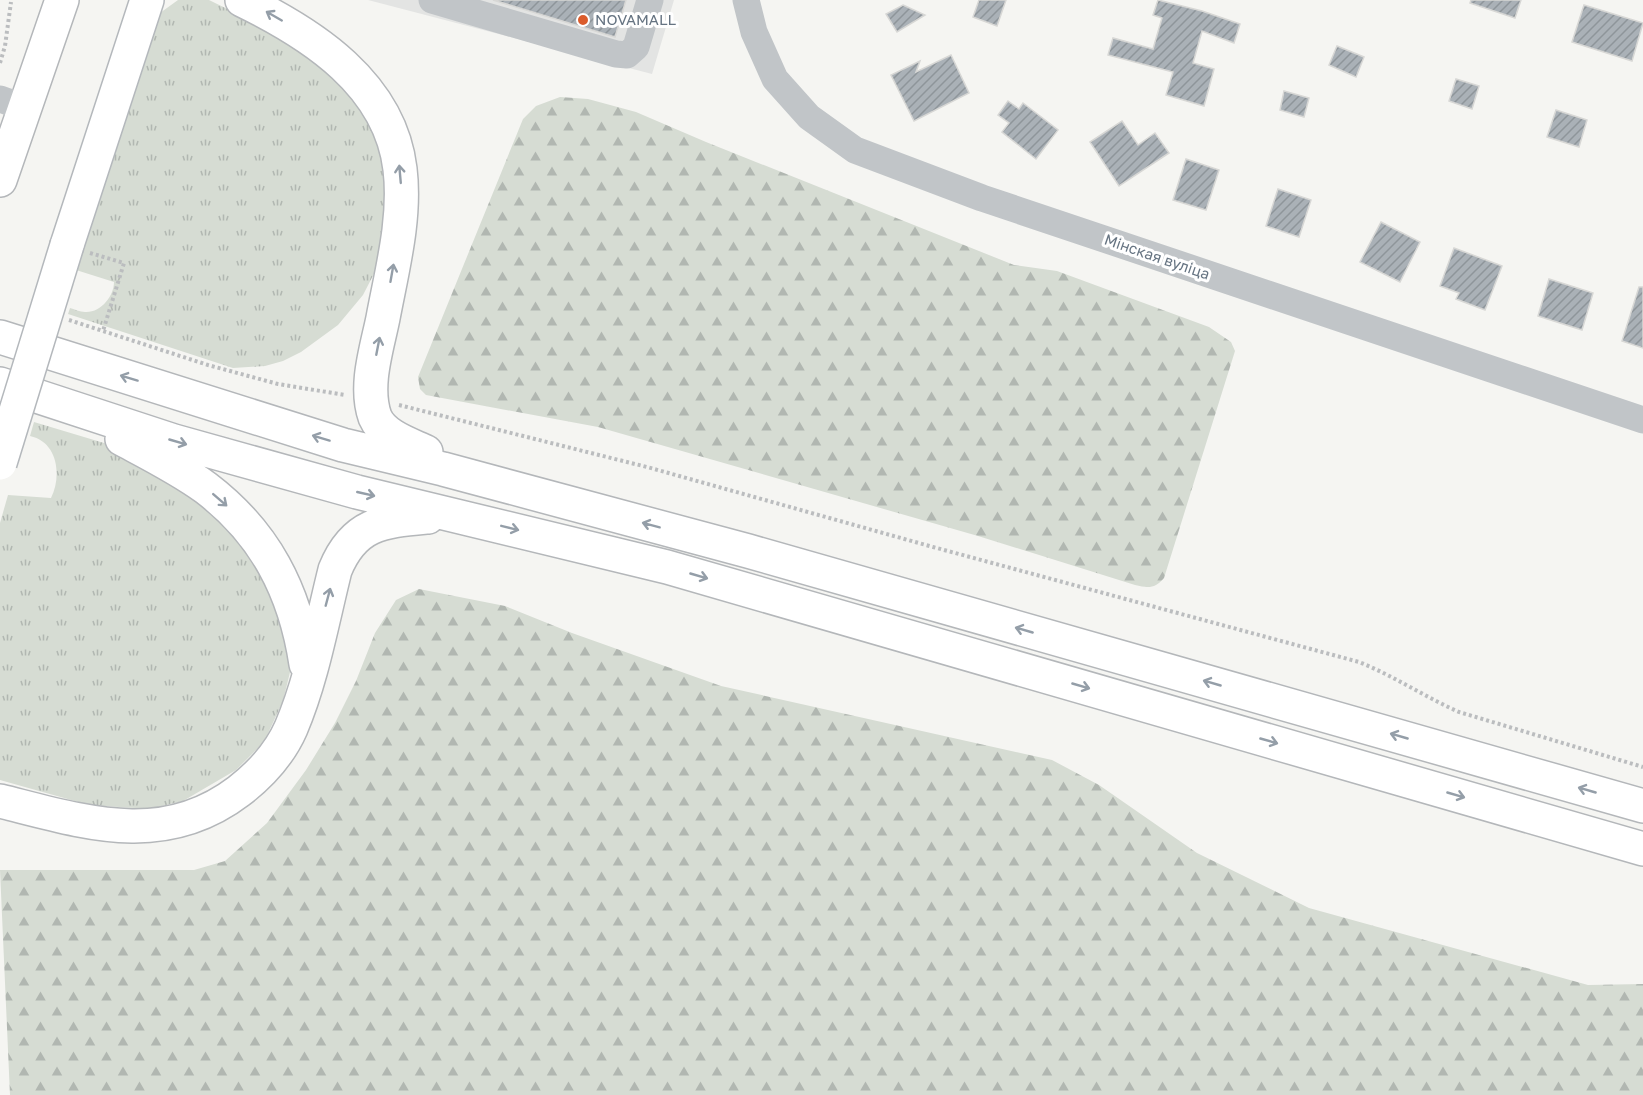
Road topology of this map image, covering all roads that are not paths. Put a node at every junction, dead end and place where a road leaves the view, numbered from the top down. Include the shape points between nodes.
1 (62, 0) edge
2 (147, 0) edge
3 (242, 0) edge
4 (432, 0) edge
5 (650, 0) edge
6 (746, 0) edge
7 (12, 103) edge
8 (0, 180) edge
9 (0, 312) edge
10 (0, 337) edge
11 (43, 351) junction
12 (0, 384) edge
13 (62, 406) junction
14 (1643, 420) edge
15 (0, 463) edge
16 (499, 484) junction
17 (453, 514) junction
18 (308, 674) junction
19 (0, 801) edge
20 (1643, 806) edge
21 (1643, 849) edge

1 - 7 main road
2 - 15 main road, bridge
16 -> 3 main road via 404,442 385,431 375,417 371,378 392,275 401,201 400,167 391,136 378,107 348,69 274,16
4 - 5 street via 627,56 636,48
6 - 14 street, Мінская вуліца via 754,32 775,79 809,117 855,150 994,201
7 - 8 main road
9 - 11 main road
10 - 11 main road
16 -> 11 main road via 343,445
12 - 13 main road
13 -> 17 main road via 357,492
13 -> 18 main road via 183,473 206,488 245,525 289,593 298,618
20 -> 16 main road
18 -> 17 main road via 335,570 350,542 369,528 391,520
17 -> 21 main road via 667,567
18 - 19 main road via 290,731 274,756 255,779 204,813 147,827 112,826

